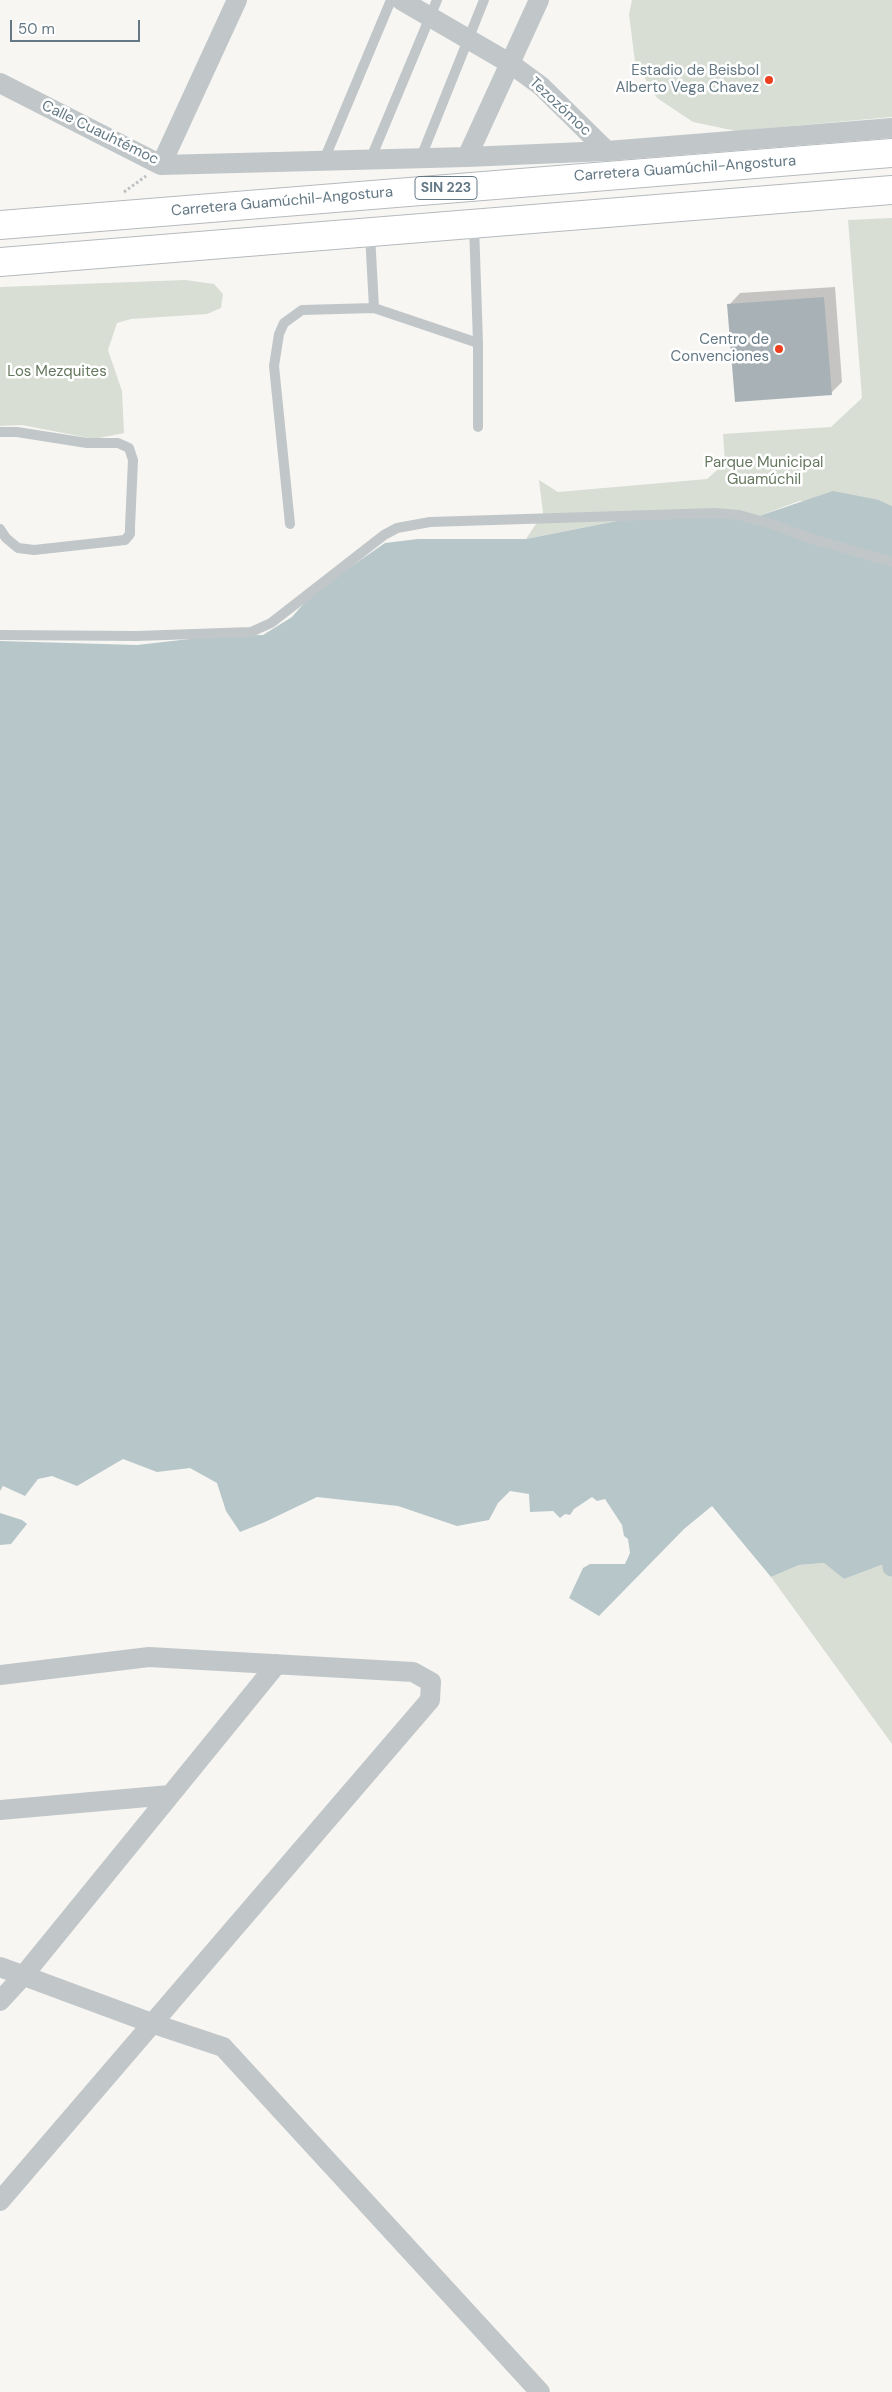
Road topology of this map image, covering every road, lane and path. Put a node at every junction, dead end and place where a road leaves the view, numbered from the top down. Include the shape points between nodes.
1 (237, 0) edge
2 (391, 0) edge
3 (401, 0) edge
4 (484, 0) edge
5 (539, 0) edge
6 (434, 8) edge
7 (468, 39) junction
8 (512, 64) junction
9 (0, 84) edge
10 (892, 128) edge
11 (607, 151) junction
12 (892, 153) edge
13 (421, 157) junction
14 (467, 157) junction
15 (371, 158) junction
16 (324, 160) junction
17 (161, 165) junction
18 (892, 190) edge
19 (474, 224) junction
20 (0, 225) edge
21 (370, 233) junction
22 (0, 262) edge
23 (374, 308) junction
24 (478, 343) junction
25 (478, 427) dead end
26 (0, 432) edge
27 (290, 524) dead end
28 (0, 529) edge
29 (892, 562) edge
30 (0, 635) edge
31 (277, 1664) junction
32 (0, 1675) edge
33 (170, 1794) junction
34 (0, 1810) edge
35 (0, 1967) edge
36 (23, 1976) junction
37 (0, 2001) edge
38 (154, 2024) junction
39 (0, 2201) edge
40 (540, 2392) edge

1 - 17 street
2 - 16 lane
3 - 6 street, Tezozómoc
4 - 7 lane
5 - 8 street
6 - 7 street, Tezozómoc
6 - 15 lane
7 - 8 street, Tezozómoc
7 - 13 lane
8 - 11 street, Tezozómoc via 540,86
8 - 14 street
9 - 17 street, Calle Cuauhtémoc
10 - 11 street, Calle Cuauhtémoc
11 - 14 street, Calle Cuauhtémoc
12 - 20 main road, Carretera Guamúchil-Angostura / SIN 223
13 - 14 street, Calle Cuauhtémoc
13 - 15 street, Calle Cuauhtémoc
15 - 16 street, Calle Cuauhtémoc
16 - 17 street, Calle Cuauhtémoc
18 - 19 main road
19 - 21 main road
19 - 24 lane
21 - 22 main road
21 - 23 lane
23 - 24 lane
23 - 27 lane via 302,310 284,323 278,334 274,366
24 - 25 lane
26 - 28 lane via 87,443 118,443 129,448 133,460 130,534 123,541 34,550 18,548
29 - 30 lane via 739,515 430,522 402,527 384,535 272,623 251,632 137,636
31 - 32 street via 149,1657
31 - 33 street
31 - 38 street via 413,1672 431,1682 430,1700
33 - 34 street
33 - 36 street
35 - 36 street
36 - 37 street
36 - 38 street
38 - 39 street
38 - 40 street via 223,2047

